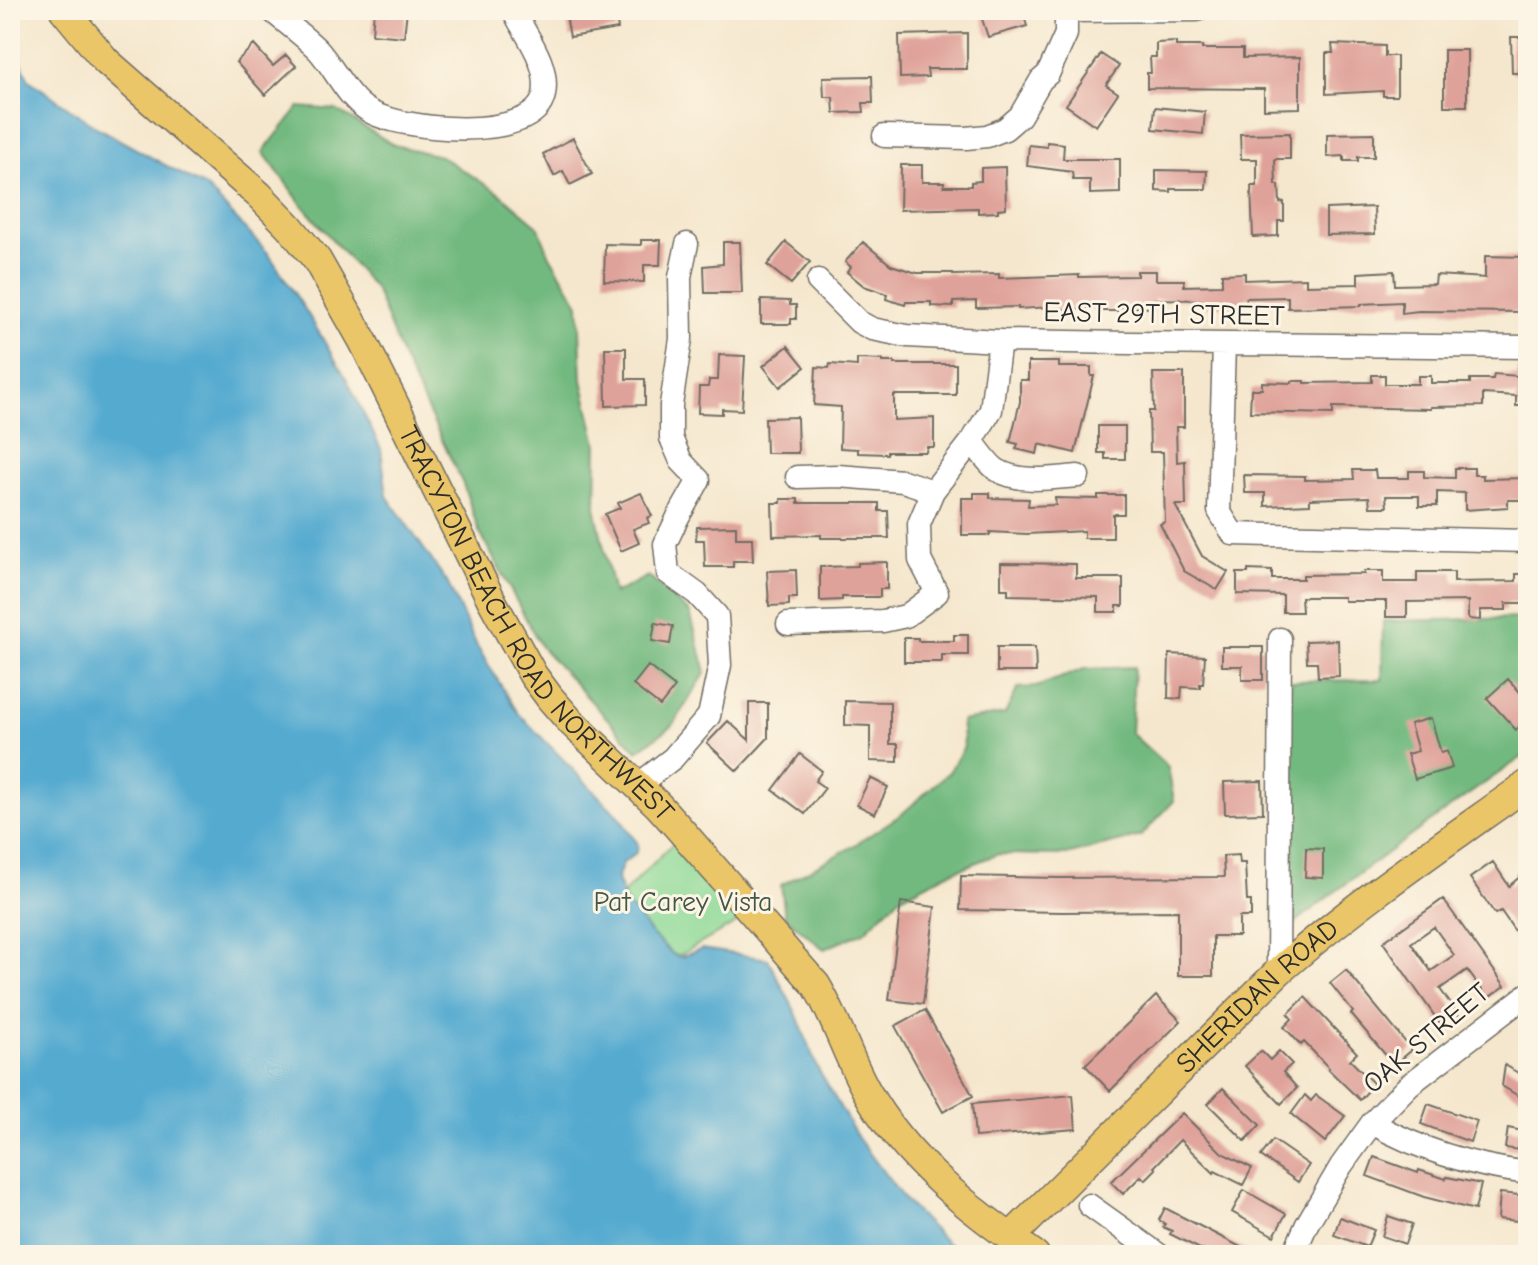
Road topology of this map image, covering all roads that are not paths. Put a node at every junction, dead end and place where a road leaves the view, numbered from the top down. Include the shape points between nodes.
1 (64, 10) edge
2 (271, 10) edge
3 (513, 10) edge
4 (1197, 10) edge
5 (1066, 11) edge
6 (884, 136) dead end
7 (687, 244) dead end
8 (818, 281) dead end
9 (1000, 341) junction
10 (1224, 345) junction
11 (1528, 347) edge
12 (972, 441) junction
13 (1078, 476) dead end
14 (797, 477) dead end
15 (933, 491) junction
16 (1528, 541) edge
17 (788, 624) dead end
18 (1280, 639) dead end
19 (1528, 784) edge
20 (638, 785) junction
21 (1278, 972) junction
22 (1528, 994) edge
23 (1372, 1123) junction
24 (1528, 1173) edge
25 (1089, 1205) dead end
26 (1010, 1238) junction
27 (1035, 1255) edge
28 (1159, 1255) edge
29 (1293, 1255) edge

1 - 20 main road, TRACYTON BEACH ROAD NORTHWEST via 126,81 259,195 317,260 533,675 570,721
2 - 3 street via 318,50 354,100 371,113 462,129 516,122 535,112 544,97 537,55
4 - 5 street
5 - 6 street via 1066,34 1048,74 1013,123 997,133 966,138
7 - 20 street via 680,277 681,339 671,438 681,461 699,480 665,544 668,573 717,616 720,665 709,716 673,758
8 - 9 street, EAST 29TH STREET via 872,329
9 - 10 street, EAST 29TH STREET
9 - 12 street via 991,410
10 - 11 street, EAST 29TH STREET
10 - 16 street via 1219,511 1233,534
12 - 13 street via 995,469 1021,478
12 - 15 street
14 - 15 street via 903,481
15 - 17 street via 919,524 920,560 937,593 906,616 883,621
18 - 21 street
19 - 21 main road, SHERIDAN ROAD
20 - 26 main road, TRACYTON BEACH ROAD NORTHWEST via 816,985 866,1091 898,1138 941,1182
21 - 26 main road, SHERIDAN ROAD
22 - 23 street, OAK STREET via 1409,1085
23 - 24 street via 1433,1151
23 - 29 street, OAK STREET via 1341,1166
25 - 28 street
26 - 27 main road, TRACYTON BEACH ROAD NORTHWEST

